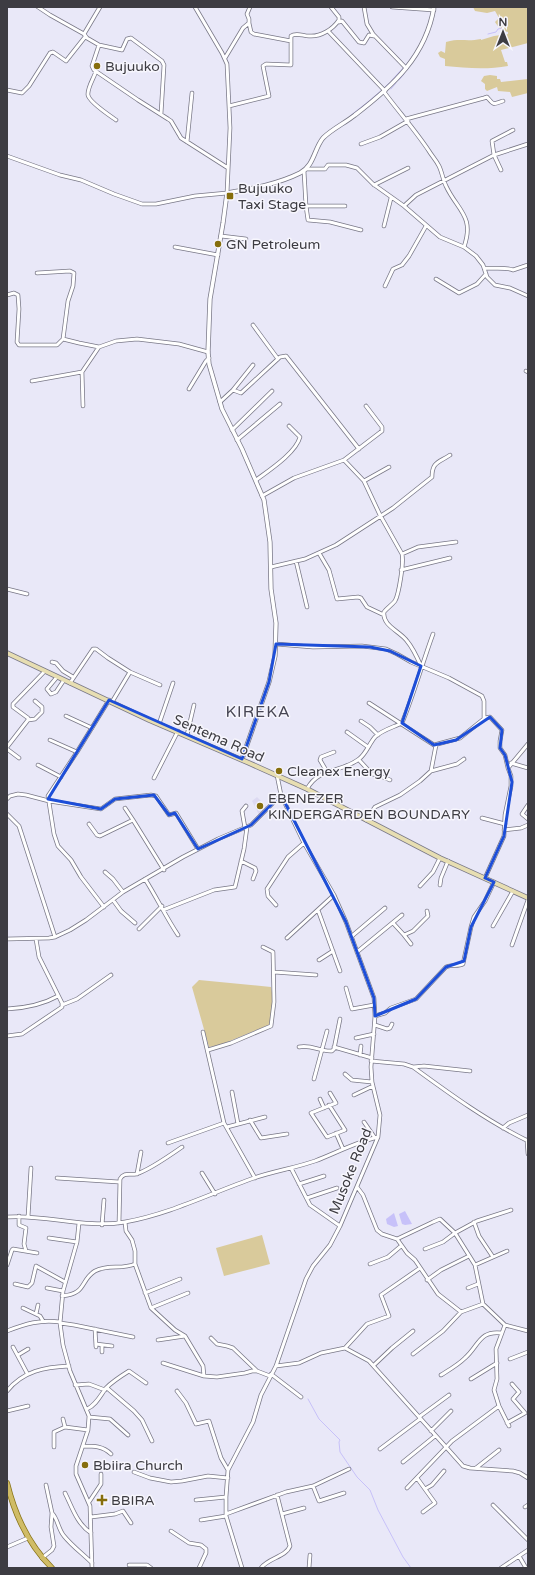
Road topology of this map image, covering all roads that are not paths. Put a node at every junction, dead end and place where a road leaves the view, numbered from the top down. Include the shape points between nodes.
1 (38, 7) edge
2 (100, 7) edge
3 (194, 7) edge
4 (250, 7) edge
5 (331, 7) edge
6 (364, 7) edge
7 (392, 7) edge
8 (434, 8) edge
9 (339, 22) junction
10 (249, 23) junction
11 (328, 31) junction
12 (85, 35) junction
13 (375, 37) junction
14 (291, 40) junction
15 (99, 44) junction
16 (225, 58) junction
17 (406, 68) junction
18 (96, 71) junction
19 (7, 90) edge
20 (384, 92) junction
21 (192, 93) dead end
22 (503, 101) dead end
23 (229, 106) junction
24 (161, 114) junction
25 (116, 120) dead end
26 (407, 120) junction
27 (513, 130) dead end
28 (187, 142) junction
29 (361, 144) dead end
30 (528, 144) edge
31 (494, 155) junction
32 (7, 156) edge
33 (228, 168) junction
34 (408, 168) dead end
35 (305, 170) junction
36 (501, 170) dead end
37 (444, 182) junction
38 (374, 185) junction
39 (227, 193) junction
40 (391, 198) junction
41 (306, 206) junction
42 (345, 206) dead end
43 (404, 206) junction
44 (384, 226) dead end
45 (426, 226) junction
46 (361, 230) dead end
47 (221, 236) junction
48 (246, 239) dead end
49 (175, 247) dead end
50 (464, 247) junction
51 (218, 255) junction
52 (528, 265) edge
53 (484, 268) junction
54 (37, 273) dead end
55 (486, 274) junction
56 (436, 279) dead end
57 (385, 286) dead end
58 (7, 294) edge
59 (528, 296) edge
60 (253, 325) dead end
61 (63, 338) junction
62 (99, 347) junction
63 (208, 352) junction
64 (209, 358) junction
65 (278, 359) junction
66 (253, 365) dead end
67 (82, 372) junction
68 (32, 380) dead end
69 (189, 389) dead end
70 (234, 390) junction
71 (272, 391) dead end
72 (220, 402) junction
73 (280, 404) dead end
74 (83, 406) dead end
75 (366, 406) dead end
76 (289, 426) dead end
77 (232, 430) junction
78 (237, 440) junction
79 (359, 449) junction
80 (450, 455) dead end
81 (344, 460) junction
82 (389, 467) dead end
83 (256, 480) junction
84 (364, 481) junction
85 (262, 496) junction
86 (380, 515) junction
87 (456, 542) dead end
88 (319, 553) junction
89 (402, 554) junction
90 (450, 558) dead end
91 (296, 561) junction
92 (271, 567) junction
93 (401, 570) junction
94 (7, 589) edge
95 (27, 594) dead end
96 (307, 607) dead end
97 (384, 615) junction
98 (433, 634) dead end
99 (276, 644) junction
100 (7, 653) edge
101 (52, 662) dead end
102 (421, 666) junction
103 (45, 671) junction
104 (130, 672) junction
105 (57, 677) junction
106 (73, 677) junction
107 (64, 680) junction
108 (173, 682) dead end
109 (70, 683) junction
110 (160, 685) dead end
111 (35, 701) dead end
112 (110, 701) junction
113 (369, 703) dead end
114 (194, 705) dead end
115 (66, 716) dead end
116 (484, 719) junction
117 (28, 720) junction
118 (361, 720) dead end
119 (402, 723) junction
120 (159, 724) junction
121 (92, 728) junction
122 (178, 731) junction
123 (347, 732) dead end
124 (187, 735) junction
125 (378, 735) junction
126 (50, 740) dead end
127 (528, 744) edge
128 (436, 745) junction
129 (7, 747) edge
130 (368, 747) junction
131 (77, 752) junction
132 (334, 752) dead end
133 (19, 758) dead end
134 (242, 759) junction
135 (464, 759) dead end
136 (359, 760) junction
137 (511, 763) junction
138 (38, 765) dead end
139 (508, 768) junction
140 (528, 768) edge
141 (431, 771) junction
142 (327, 772) junction
143 (277, 776) junction
144 (61, 777) junction
145 (154, 778) dead end
146 (390, 780) dead end
147 (307, 789) junction
148 (280, 795) junction
149 (7, 799) edge
150 (49, 801) junction
151 (528, 804) edge
152 (246, 806) dead end
153 (125, 808) dead end
154 (7, 814) edge
155 (482, 818) dead end
156 (528, 818) edge
157 (132, 820) junction
158 (366, 820) junction
159 (89, 824) dead end
160 (505, 824) junction
161 (528, 825) edge
162 (246, 828) junction
163 (504, 830) junction
164 (304, 843) junction
165 (198, 849) junction
166 (440, 858) junction
167 (241, 861) junction
168 (448, 861) junction
169 (164, 870) junction
170 (105, 872) dead end
171 (485, 878) junction
172 (146, 879) junction
173 (253, 879) dead end
174 (494, 882) junction
175 (420, 886) dead end
176 (440, 886) dead end
177 (512, 891) junction
178 (124, 892) junction
179 (334, 895) junction
180 (527, 897) edge
181 (113, 900) junction
182 (276, 905) dead end
183 (104, 907) junction
184 (162, 908) junction
185 (385, 908) dead end
186 (318, 910) junction
187 (427, 911) dead end
188 (402, 915) dead end
189 (135, 923) dead end
190 (393, 923) junction
191 (493, 926) dead end
192 (139, 929) dead end
193 (178, 935) dead end
194 (404, 935) junction
195 (352, 936) junction
196 (55, 937) junction
197 (287, 938) dead end
198 (7, 939) edge
199 (36, 939) junction
200 (411, 944) dead end
201 (512, 945) dead end
202 (263, 947) dead end
203 (333, 951) junction
204 (358, 952) junction
205 (319, 960) dead end
206 (340, 971) dead end
207 (274, 972) junction
208 (112, 975) dead end
209 (316, 975) dead end
210 (346, 988) dead end
211 (58, 996) junction
212 (62, 1005) junction
213 (374, 1005) junction
214 (7, 1009) edge
215 (375, 1016) junction
216 (340, 1019) dead end
217 (392, 1024) dead end
218 (375, 1025) junction
219 (327, 1031) dead end
220 (203, 1032) dead end
221 (374, 1034) junction
222 (7, 1036) edge
223 (356, 1038) dead end
224 (361, 1046) dead end
225 (299, 1047) dead end
226 (334, 1047) junction
227 (322, 1049) junction
228 (208, 1050) junction
229 (360, 1055) junction
230 (372, 1060) junction
231 (413, 1067) junction
232 (470, 1071) dead end
233 (345, 1074) dead end
234 (314, 1079) dead end
235 (373, 1084) junction
236 (232, 1092) dead end
237 (330, 1093) dead end
238 (354, 1095) dead end
239 (320, 1099) dead end
240 (329, 1106) junction
241 (324, 1108) junction
242 (528, 1115) edge
243 (265, 1117) dead end
244 (250, 1120) junction
245 (364, 1122) dead end
246 (224, 1123) junction
247 (238, 1124) junction
248 (227, 1127) junction
249 (503, 1128) junction
250 (336, 1133) junction
251 (287, 1134) dead end
252 (376, 1138) junction
253 (527, 1141) edge
254 (168, 1143) dead end
255 (182, 1147) dead end
256 (343, 1149) junction
257 (141, 1152) dead end
258 (528, 1154) edge
259 (31, 1168) dead end
260 (291, 1168) junction
261 (202, 1173) dead end
262 (137, 1174) junction
263 (324, 1176) dead end
264 (57, 1178) dead end
265 (255, 1178) junction
266 (119, 1182) junction
267 (299, 1184) junction
268 (357, 1187) junction
269 (337, 1188) dead end
270 (214, 1194) junction
271 (306, 1198) junction
272 (104, 1200) dead end
273 (511, 1210) dead end
274 (19, 1216) junction
275 (7, 1217) edge
276 (28, 1217) junction
277 (125, 1222) junction
278 (474, 1222) junction
279 (79, 1223) junction
280 (119, 1223) junction
281 (102, 1225) junction
282 (340, 1226) junction
283 (455, 1233) junction
284 (49, 1238) dead end
285 (397, 1239) junction
286 (78, 1242) junction
287 (401, 1246) junction
288 (425, 1249) dead end
289 (26, 1251) junction
290 (507, 1251) dead end
291 (37, 1253) dead end
292 (469, 1256) junction
293 (493, 1257) junction
294 (134, 1264) junction
295 (370, 1264) dead end
296 (7, 1265) edge
297 (475, 1265) junction
298 (420, 1268) junction
299 (180, 1280) dead end
300 (427, 1280) junction
301 (65, 1282) junction
302 (15, 1284) dead end
303 (478, 1284) junction
304 (47, 1288) dead end
305 (468, 1288) dead end
306 (63, 1291) junction
307 (145, 1293) junction
308 (188, 1293) dead end
309 (62, 1296) junction
310 (483, 1304) junction
311 (38, 1305) dead end
312 (23, 1308) dead end
313 (151, 1308) junction
314 (461, 1312) junction
315 (36, 1314) junction
316 (43, 1321) junction
317 (60, 1323) junction
318 (505, 1325) junction
319 (95, 1329) junction
320 (7, 1331) edge
321 (413, 1331) dead end
322 (528, 1332) edge
323 (502, 1333) junction
324 (185, 1336) junction
325 (133, 1337) dead end
326 (211, 1338) dead end
327 (158, 1340) dead end
328 (102, 1345) junction
329 (112, 1346) dead end
330 (13, 1347) dead end
331 (345, 1348) junction
332 (28, 1349) dead end
333 (102, 1352) dead end
334 (528, 1352) edge
335 (413, 1354) dead end
336 (18, 1355) junction
337 (510, 1359) dead end
338 (163, 1363) dead end
339 (497, 1363) junction
340 (374, 1365) junction
341 (69, 1366) junction
342 (276, 1366) junction
343 (257, 1371) junction
344 (27, 1373) junction
345 (270, 1375) junction
346 (441, 1375) dead end
347 (204, 1376) junction
348 (471, 1379) dead end
349 (146, 1383) dead end
350 (512, 1384) dead end
351 (76, 1385) junction
352 (8, 1389) edge
353 (106, 1389) junction
354 (177, 1392) dead end
355 (449, 1395) dead end
356 (302, 1397) dead end
357 (28, 1406) dead end
358 (499, 1406) junction
359 (87, 1409) junction
360 (7, 1411) edge
361 (451, 1411) dead end
362 (89, 1418) junction
363 (420, 1418) junction
364 (63, 1419) dead end
365 (65, 1427) junction
366 (88, 1430) junction
367 (431, 1431) junction
368 (128, 1435) dead end
369 (435, 1436) junction
370 (152, 1441) dead end
371 (83, 1446) junction
372 (54, 1447) dead end
373 (445, 1447) junction
374 (380, 1449) dead end
375 (499, 1450) dead end
376 (111, 1454) dead end
377 (403, 1462) dead end
378 (349, 1468) dead end
379 (476, 1468) junction
380 (228, 1470) junction
381 (444, 1471) dead end
382 (134, 1472) dead end
383 (101, 1474) dead end
384 (228, 1478) junction
385 (417, 1478) junction
386 (528, 1478) edge
387 (7, 1483) edge
388 (46, 1485) dead end
389 (313, 1486) junction
390 (407, 1488) dead end
391 (425, 1489) junction
392 (344, 1493) dead end
393 (64, 1494) dead end
394 (277, 1495) junction
395 (226, 1497) junction
396 (196, 1500) dead end
397 (89, 1502) junction
398 (492, 1505) dead end
399 (304, 1508) dead end
400 (423, 1512) dead end
401 (52, 1513) junction
402 (282, 1514) junction
403 (226, 1515) junction
404 (91, 1517) junction
405 (201, 1520) dead end
406 (131, 1523) dead end
407 (171, 1531) dead end
408 (91, 1533) junction
409 (28, 1538) junction
410 (528, 1540) edge
411 (7, 1547) edge
412 (528, 1550) edge
413 (310, 1555) dead end
414 (519, 1556) junction
415 (42, 1558) junction
416 (92, 1563) junction
417 (129, 1565) dead end
418 (52, 1568) edge
419 (92, 1568) edge
420 (151, 1568) edge
421 (199, 1568) edge
422 (242, 1568) edge
423 (261, 1568) edge
424 (309, 1568) edge
425 (501, 1568) edge
426 (526, 1568) edge

1 - 12 street
2 - 12 street
3 - 16 street
4 - 10 street via 247,14
5 - 9 street via 339,17
6 - 13 street via 367,24
7 - 8 street
8 - 17 street via 425,40
9 - 11 street
9 - 13 street via 342,21 359,42 364,43 369,35
10 - 14 street via 254,34
10 - 16 street
11 - 14 street via 311,36 293,34
11 - 20 street
12 - 15 street
12 - 19 street via 66,61 54,52 50,53 22,93
13 - 17 street
14 - 23 street via 291,65 263,66 269,96
15 - 18 street via 92,66
15 - 24 street via 122,50 130,38 162,61 164,65
16 - 23 street via 229,77
17 - 20 street
18 - 24 street
18 - 25 street via 88,97
20 - 26 street
20 - 35 street via 324,138
21 - 28 street
22 - 26 street via 492,104 487,97
23 - 33 street
24 - 28 street via 171,121 179,135
26 - 29 street via 380,137
26 - 37 street via 439,166
27 - 31 street via 492,141
28 - 33 street
30 - 31 street
31 - 36 street
31 - 37 street
32 - 39 street via 81,180 142,204
33 - 39 street
34 - 38 street
35 - 38 street via 325,169 328,165 353,166
35 - 39 street via 277,182
35 - 41 street
37 - 43 street via 416,195
37 - 50 street via 466,220 467,235
38 - 40 street
39 - 47 street
40 - 43 street
40 - 44 street
41 - 42 street
41 - 46 street via 310,221 330,222
43 - 45 street
45 - 50 street via 440,237
45 - 57 street via 407,259 393,269
47 - 48 street
47 - 51 street
49 - 51 street
50 - 53 street via 480,259
51 - 63 street via 210,299
52 - 53 street via 512,270
53 - 55 street
54 - 61 street via 74,273
55 - 56 street via 477,284 459,293
55 - 59 street via 496,285
58 - 61 street via 18,295 19,345 57,345
60 - 65 street
61 - 62 street
62 - 63 street via 116,341 137,339 179,344
62 - 67 street
63 - 64 street
64 - 69 street
64 - 72 street
65 - 70 street via 241,394
65 - 79 street via 286,356
66 - 70 street
67 - 68 street
67 - 74 street
70 - 72 street
71 - 77 street
72 - 77 street
73 - 78 street
75 - 79 street via 382,429
76 - 83 street via 300,437 299,440 289,453
77 - 78 street
78 - 83 street
79 - 81 street
80 - 86 street via 433,465 432,477 393,508
81 - 84 street
81 - 85 street via 294,478
82 - 84 street
83 - 85 street
84 - 86 street
85 - 92 street via 270,542
86 - 88 street via 336,545
86 - 89 street
87 - 89 street via 418,547
88 - 91 street
88 - 97 street via 329,570 337,599 361,598 367,607
89 - 93 street
90 - 93 street
91 - 92 street
91 - 96 street
92 - 99 street
93 - 97 street via 396,599
94 - 95 street
97 - 102 street via 389,625 407,640
98 - 102 street
99 - 102 street via 314,648 366,646 390,651
99 - 134 street via 269,682
100 - 103 main road, Sentema Road
101 - 106 street
102 - 116 street via 482,696
102 - 119 street via 418,682
103 - 105 main road, Sentema Road
103 - 117 street via 13,704 12,707
104 - 106 street via 93,649
104 - 110 street
104 - 112 street
105 - 107 main road, Sentema Road
105 - 107 street via 47,689 51,694 56,692
106 - 109 street
107 - 109 main road, Sentema Road
108 - 120 street
109 - 112 main road, Sentema Road
111 - 117 street via 42,707 42,712 35,719
112 - 120 main road, Sentema Road
112 - 121 street
113 - 119 street
114 - 124 street
115 - 121 street
116 - 128 street via 460,738
116 - 139 street via 490,717 502,730 500,748 505,755
117 - 129 street
118 - 125 street
119 - 125 street
119 - 128 street
120 - 122 main road, Sentema Road
121 - 131 street
122 - 124 main road, Sentema Road
122 - 145 street
123 - 130 street
124 - 134 main road, Sentema Road
125 - 130 street
126 - 131 street
127 - 137 street
128 - 141 street
129 - 133 street
130 - 136 street
131 - 144 street
132 - 142 street via 320,757
134 - 143 main road, Sentema Road
135 - 141 street via 457,764
136 - 142 street
136 - 146 street via 372,774
137 - 139 street
137 - 140 street
138 - 144 street
139 - 160 street via 511,786
141 - 158 street via 400,794 375,807
142 - 147 street via 310,783
143 - 147 main road, Sentema Road
143 - 148 street, Musoke Road
144 - 150 street via 50,793
147 - 158 main road, Sentema Road
148 - 162 street
148 - 164 street, Musoke Road
149 - 150 street via 18,794
150 - 165 street via 100,809 115,799 156,796 169,815 176,813
150 - 183 street via 58,846
151 - 156 street via 522,814
152 - 162 street via 242,811
153 - 157 street
154 - 196 street via 19,826
155 - 160 street
157 - 159 street via 100,836
157 - 169 street
158 - 166 main road, Sentema Road
160 - 163 street
161 - 163 street
162 - 165 street
162 - 167 street
163 - 171 street via 501,846
164 - 179 street, Musoke Road
164 - 182 street via 288,857 267,889 268,896
165 - 169 street
166 - 168 main road, Sentema Road
166 - 175 street via 433,872
167 - 173 street via 255,868
167 - 184 street via 235,887 209,892
168 - 171 main road, Sentema Road
168 - 176 street via 440,878
169 - 172 street
170 - 178 street
171 - 174 main road, Sentema Road
172 - 178 street
172 - 184 street
174 - 177 main road, Sentema Road
174 - 215 street via 486,901 474,917 463,964 446,967 416,999
177 - 180 main road, Sentema Road
177 - 191 street
178 - 181 street
179 - 186 street
179 - 195 street, Musoke Road
180 - 201 street
181 - 183 street
181 - 189 street
183 - 196 street
184 - 192 street
184 - 193 street
185 - 195 street
186 - 197 street
186 - 203 street
187 - 194 street via 428,916 413,931
188 - 190 street
190 - 194 street
190 - 204 street
194 - 200 street
195 - 204 street, Musoke Road
196 - 199 street
198 - 199 street
199 - 211 street via 39,957
202 - 207 street via 273,952
203 - 205 street
203 - 206 street
204 - 213 street, Musoke Road
207 - 209 street
207 - 228 street via 271,1026
208 - 212 street via 77,999
210 - 213 street via 352,1009
211 - 212 street
211 - 214 street via 32,1006
212 - 222 street via 22,1034
213 - 215 street, Musoke Road
215 - 218 street, Musoke Road
216 - 226 street
217 - 218 street via 388,1029
218 - 221 street, Musoke Road
219 - 227 street
220 - 228 street
221 - 223 street
221 - 230 street, Musoke Road
224 - 229 street
225 - 227 street
226 - 227 street via 330,1051
226 - 229 street
227 - 234 street
228 - 246 street
229 - 230 street
230 - 231 street
230 - 235 street, Musoke Road
231 - 232 street via 421,1065
231 - 249 street
233 - 235 street via 352,1080
235 - 238 street
235 - 252 street, Musoke Road via 380,1115
236 - 247 street
237 - 240 street via 336,1103
239 - 241 street
240 - 241 street
240 - 250 street via 345,1130
241 - 250 street via 311,1113 327,1137
242 - 249 street
243 - 244 street
244 - 247 street
244 - 251 street via 261,1138
245 - 252 street
246 - 248 street
246 - 254 street
247 - 248 street
248 - 265 street
249 - 253 street
250 - 256 street
252 - 256 street
252 - 268 street, Musoke Road
253 - 258 street
255 - 262 street
256 - 260 street
257 - 262 street
259 - 276 street
260 - 265 street
260 - 267 street
261 - 270 street
262 - 266 street via 124,1174
263 - 267 street
264 - 266 street
265 - 270 street
266 - 280 street
267 - 271 street
268 - 282 street, Musoke Road
268 - 285 street via 363,1195 377,1230
269 - 271 street
270 - 277 street via 170,1210
271 - 282 street via 310,1205
272 - 281 street
273 - 278 street
274 - 275 street
274 - 276 street
274 - 289 street via 19,1225 26,1228
276 - 279 street
277 - 280 street
277 - 294 street via 135,1251
278 - 283 street
278 - 293 street via 479,1236
279 - 281 street
279 - 286 street
280 - 281 street
282 - 342 street, Musoke Road via 330,1245 306,1278
283 - 285 street via 440,1220
283 - 288 street via 443,1242
283 - 292 street
284 - 286 street
285 - 287 street
286 - 301 street
287 - 295 street via 388,1257
287 - 298 street
289 - 291 street
289 - 296 street via 13,1249
290 - 293 street
292 - 297 street
292 - 300 street
293 - 297 street
294 - 307 street
294 - 309 street via 100,1269 89,1276 80,1290
297 - 303 street
298 - 300 street
298 - 331 street via 381,1295 389,1316 367,1324
299 - 307 street
300 - 314 street via 438,1294
301 - 302 street via 36,1266 32,1283 28,1287
301 - 306 street
303 - 305 street
303 - 310 street
304 - 306 street
306 - 309 street
307 - 313 street
308 - 313 street
309 - 317 street
310 - 314 street
310 - 318 street
311 - 315 street
312 - 315 street
313 - 324 street
314 - 335 street via 443,1331
315 - 316 street
316 - 317 street
316 - 320 street
317 - 319 street
317 - 341 street
318 - 322 street
318 - 323 street
319 - 325 street
319 - 328 street via 96,1346
321 - 340 street
323 - 339 street via 496,1349
323 - 346 street via 488,1333 466,1357
324 - 327 street
324 - 347 street via 203,1366
326 - 343 street via 217,1344 233,1348
328 - 329 street
328 - 333 street
330 - 336 street
331 - 340 street
331 - 342 street via 321,1353 299,1363
332 - 336 street
334 - 337 street
336 - 344 street
338 - 347 street
339 - 348 street
339 - 358 street via 494,1390
340 - 363 street
341 - 344 street
341 - 351 street
342 - 345 street, Musoke Road
343 - 345 street
343 - 347 street via 217,1377
344 - 352 street
345 - 356 street
345 - 380 street, Musoke Road via 253,1422
349 - 353 street via 129,1371
350 - 358 street via 519,1392 513,1399 525,1414 508,1425
351 - 353 street via 89,1384
351 - 359 street
353 - 359 street via 92,1407
353 - 370 street via 134,1410
354 - 380 street via 186,1403 196,1424 209,1421 221,1458
355 - 363 street
357 - 360 street
358 - 373 street
359 - 362 street
361 - 367 street
362 - 366 street
362 - 368 street via 110,1419
363 - 367 street
363 - 374 street
364 - 365 street
365 - 366 street
365 - 372 street via 54,1432
366 - 371 street
367 - 369 street
369 - 373 street
369 - 377 street
371 - 376 street via 103,1448
371 - 397 street via 76,1474
373 - 379 street via 463,1466
373 - 385 street
375 - 379 street
378 - 389 street
379 - 386 street via 513,1471
380 - 384 street, Musoke Road
381 - 391 street
382 - 384 street via 171,1482 208,1476
383 - 397 street via 100,1484
384 - 395 street, Musoke Road
385 - 390 street
385 - 391 street
387 - 409 main road via 18,1519
388 - 401 street
389 - 392 street via 319,1502
389 - 394 street
391 - 400 street via 435,1503
393 - 408 street via 76,1517
394 - 402 street
394 - 403 street
395 - 396 street
395 - 403 street, Musoke Road
397 - 404 street
398 - 410 street
399 - 402 street
401 - 415 street via 54,1546
401 - 416 street via 64,1537
402 - 423 street via 290,1548
403 - 405 street
403 - 422 street, Musoke Road
404 - 406 street via 123,1511
404 - 408 street
407 - 421 street via 188,1542 206,1549
408 - 416 street
409 - 411 street
409 - 415 main road
412 - 414 street
413 - 424 street
414 - 425 street
414 - 426 street
415 - 418 main road
416 - 419 street
417 - 420 street via 145,1564

